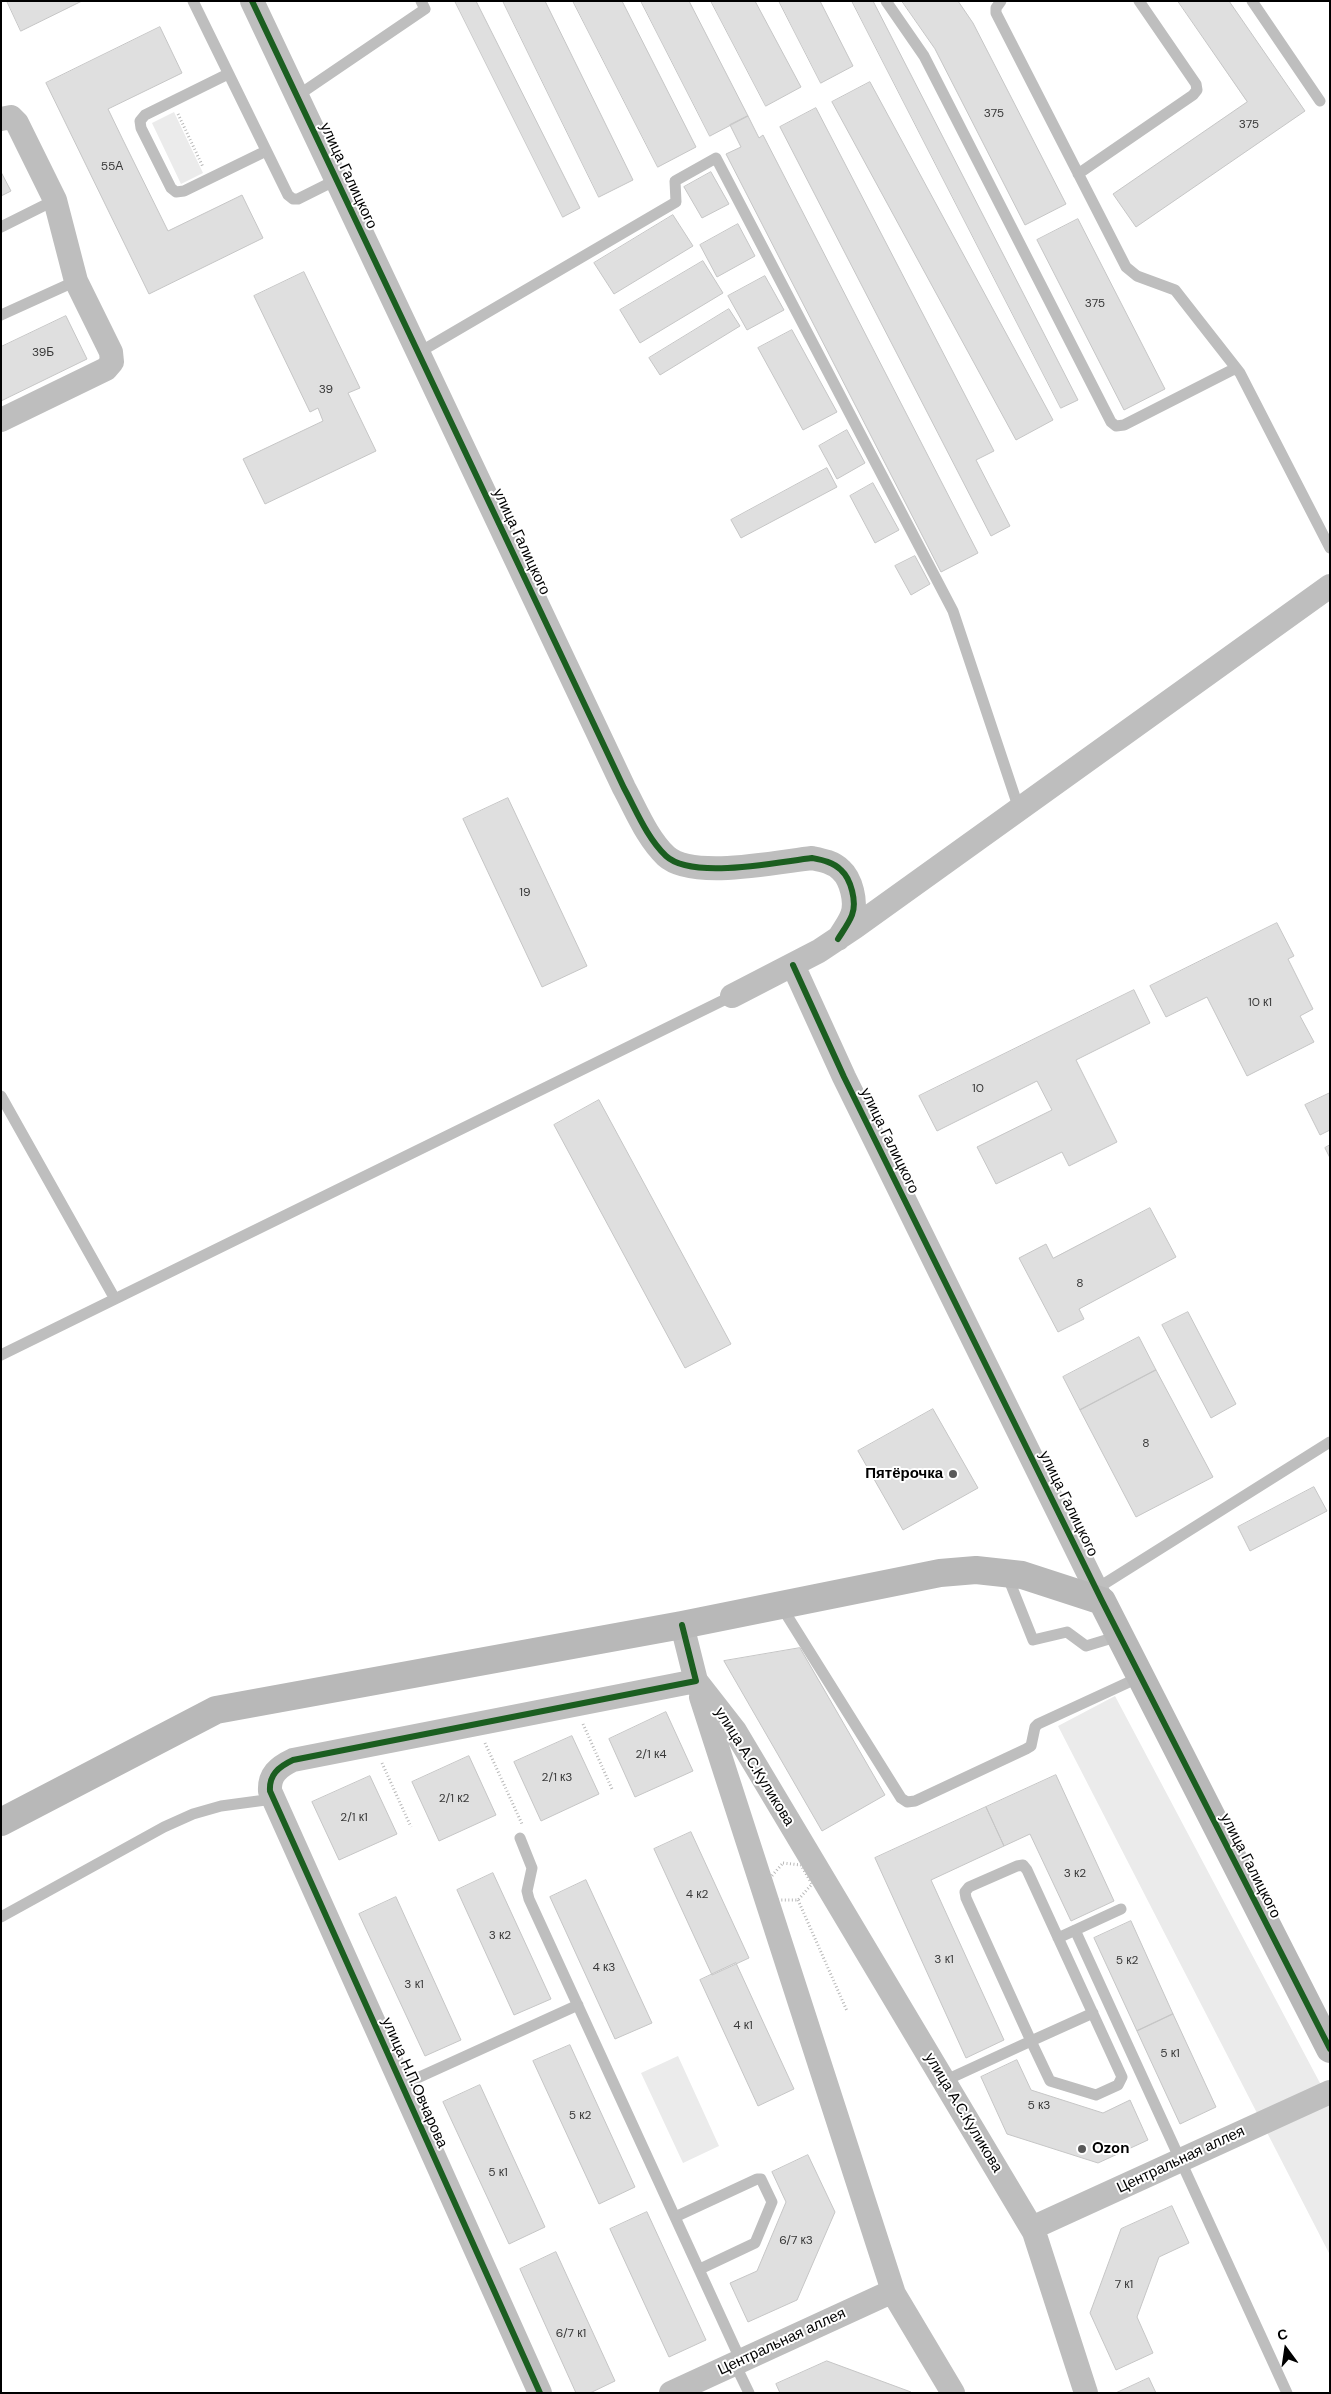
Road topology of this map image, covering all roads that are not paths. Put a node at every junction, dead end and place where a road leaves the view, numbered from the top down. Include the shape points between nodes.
1 (193, 1) edge
2 (252, 1) edge
3 (421, 1) edge
4 (886, 1) edge
5 (1002, 1) edge
6 (1139, 1) edge
7 (1252, 1) edge
8 (228, 74) junction
9 (297, 96) junction
10 (1320, 101) dead end
11 (1, 119) edge
12 (266, 151) junction
13 (1078, 174) junction
14 (336, 180) junction
15 (55, 200) junction
16 (1, 227) edge
17 (76, 281) junction
18 (1, 315) edge
19 (418, 353) junction
20 (1236, 368) junction
21 (1, 420) edge
22 (1330, 548) edge
23 (1330, 586) edge
24 (1019, 809) junction
25 (838, 939) junction
26 (793, 965) junction
27 (732, 996) joint
28 (1, 1096) edge
29 (115, 1299) junction
30 (1, 1355) edge
31 (1330, 1442) edge
32 (1006, 1573) junction
33 (1099, 1595) junction
34 (780, 1605) junction
35 (682, 1625) junction
36 (1119, 1636) junction
37 (1140, 1677) junction
38 (696, 1681) junction
39 (272, 1791) junction
40 (1, 1822) edge
41 (520, 1838) road end
42 (1120, 1909) dead end
43 (1, 1917) edge
44 (1075, 1930) junction
45 (1058, 1938) junction
46 (578, 2005) junction
47 (1092, 2013) junction
48 (1031, 2041) junction
49 (1330, 2049) edge
50 (944, 2081) junction
51 (402, 2085) junction
52 (1330, 2092) edge
53 (1180, 2160) junction
54 (675, 2217) junction
55 (1032, 2228) junction
56 (700, 2269) junction
57 (893, 2291) junction
58 (738, 2362) junction
59 (540, 2393) edge
60 (672, 2393) edge
61 (749, 2393) edge
62 (953, 2393) edge
63 (1086, 2393) edge
64 (1287, 2393) edge

1 - 8 lane
2 - 9 street, улица Галицкого
3 - 9 lane via 425,9
4 - 20 lane via 924,56 1111,422 1116,426 1124,425
5 - 13 lane via 996,13
6 - 13 lane via 1197,90
7 - 10 lane
8 - 12 lane
8 - 12 lane via 140,120 170,188 176,192 184,191
9 - 14 street, улица Галицкого
11 - 15 street via 11,117 17,123
12 - 14 lane via 288,196 293,199
13 - 20 lane via 1126,267 1137,276 1175,290
14 - 19 street, улица Галицкого
15 - 16 lane
15 - 17 street
17 - 18 lane
17 - 21 street via 111,352 112,362 106,368
19 - 24 lane via 676,202 674,180 716,158 953,611
19 - 25 street, улица Галицкого via 624,788 654,842 667,857 683,866 704,869 812,858 827,861 842,870 854,899 854,913
20 - 22 lane
23 - 24 street
24 - 25 street
25 - 26 street
26 - 27 street
26 - 33 street, улица Галицкого via 844,1078
27 - 29 lane
28 - 29 lane
29 - 30 lane
31 - 33 lane
32 - 33 street
32 - 34 street via 976,1570 940,1573
32 - 36 lane via 1032,1640 1067,1632 1086,1646
33 - 36 street, улица Галицкого
34 - 35 street
34 - 37 lane via 901,1798 907,1802 1026,1749 1031,1746 1034,1727 1038,1724
35 - 38 street
35 - 40 street via 216,1710
36 - 37 street, улица Галицкого
37 - 49 street, улица Галицкого
38 - 39 street via 293,1760 274,1773
38 - 50 street, улица А.С.Куликова via 735,1731
38 - 57 street, улица А.С.Куликова
39 - 43 lane via 192,1814 164,1827
39 - 51 street, улица Н.П.Овчарова
41 - 46 lane via 532,1868 527,1891 529,1899
42 - 44 lane
44 - 45 lane
44 - 53 lane
45 - 47 lane
45 - 48 lane via 1023,1865 965,1892
46 - 51 lane
46 - 54 lane
47 - 48 lane
47 - 48 lane via 1122,2077 1118,2085 1102,2093 1090,2094 1050,2081
48 - 50 lane
50 - 55 street, улица А.С.Куликова
51 - 59 street, улица Н.П.Овчарова
52 - 53 street, Центральная аллея
53 - 55 street, Центральная аллея
53 - 64 lane
54 - 56 lane
54 - 56 lane via 757,2179 764,2182 771,2197 771,2207 755,2243
55 - 63 street, улица А.С.Куликова
56 - 58 lane
57 - 58 street, Центральная аллея
57 - 62 street, улица А.С.Куликова
58 - 60 street, Центральная аллея
58 - 61 lane

